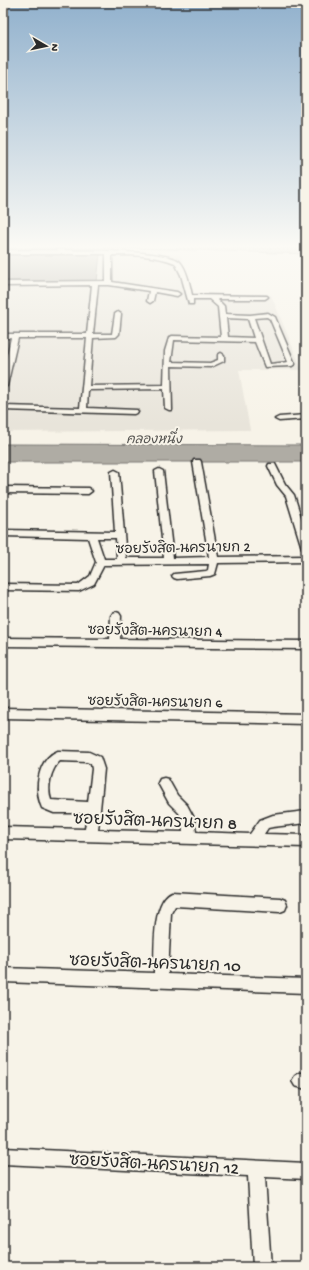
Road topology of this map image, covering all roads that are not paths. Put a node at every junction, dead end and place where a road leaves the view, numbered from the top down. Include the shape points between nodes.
1 (93, 307) edge
2 (221, 307) edge
3 (118, 314) dead end
4 (223, 316) junction
5 (250, 317) junction
6 (3, 336) edge
7 (15, 336) junction
8 (91, 336) junction
9 (224, 340) junction
10 (258, 340) junction
11 (220, 355) dead end
12 (168, 364) junction
13 (3, 386) edge
14 (168, 387) junction
15 (86, 388) junction
16 (3, 408) edge
17 (169, 408) dead end
18 (83, 410) junction
19 (134, 412) dead end
20 (306, 417) edge
21 (279, 419) dead end
22 (197, 462) dead end
23 (272, 466) dead end
24 (158, 471) dead end
25 (115, 472) dead end
26 (3, 490) edge
27 (88, 491) dead end
28 (3, 533) edge
29 (120, 534) junction
30 (91, 535) junction
31 (306, 548) edge
32 (306, 559) edge
33 (169, 561) junction
34 (214, 561) junction
35 (101, 562) junction
36 (122, 562) junction
37 (177, 576) dead end
38 (3, 587) edge
39 (116, 616) dead end
40 (3, 642) edge
41 (115, 643) junction
42 (306, 645) edge
43 (3, 713) edge
44 (306, 718) edge
45 (164, 783) dead end
46 (93, 808) junction
47 (306, 817) edge
48 (3, 833) edge
49 (91, 835) junction
50 (190, 838) junction
51 (253, 840) junction
52 (306, 841) edge
53 (280, 905) dead end
54 (3, 975) edge
55 (162, 980) junction
56 (306, 986) edge
57 (3, 1156) edge
58 (256, 1168) junction
59 (306, 1170) edge
60 (262, 1267) edge

1 - 8 street
2 - 4 street
3 - 8 street via 114,336
4 - 5 street
4 - 9 street
5 - 10 street
5 - 10 street via 268,315 273,318 292,363 267,366
6 - 7 street
7 - 8 street
7 - 13 street
8 - 15 street
9 - 10 street
9 - 12 street via 172,338 169,342
11 - 12 street via 221,361 211,365
12 - 14 street
14 - 15 street
14 - 17 street
15 - 18 street
16 - 18 street
18 - 19 street
20 - 21 street
22 - 34 street
23 - 31 street via 290,496
24 - 33 street
25 - 29 street
26 - 27 street
28 - 30 street
29 - 30 street
29 - 36 street
30 - 35 street
32 - 34 street, ซอยรังสิต-นครนายก 2
33 - 34 street, ซอยรังสิต-นครนายก 2
33 - 36 street, ซอยรังสิต-นครนายก 2
34 - 37 street via 212,572
35 - 36 street, ซอยรังสิต-นครนายก 2
35 - 38 street, ซอยรังสิต-นครนายก 2 via 94,579 88,585 78,588
39 - 41 street
40 - 41 street, ซอยรังสิต-นครนายก 4
41 - 42 street, ซอยรังสิต-นครนายก 4
43 - 44 street, ซอยรังสิต-นครนายก 6
45 - 50 street via 188,818
46 - 46 street via 54,807 46,804 43,794 47,767 58,756 89,757 96,761 98,769
46 - 49 street
47 - 51 street via 273,820 264,824
48 - 49 street, ซอยรังสิต-นครนายก 8
49 - 50 street, ซอยรังสิต-นครนายก 8
50 - 51 street, ซอยรังสิต-นครนายก 8
51 - 52 street, ซอยรังสิต-นครนายก 8
53 - 55 street via 172,899 164,913
54 - 55 street, ซอยรังสิต-นครนายก 10
55 - 56 street, ซอยรังสิต-นครนายก 10
57 - 58 street, ซอยรังสิต-นครนายก 12
58 - 59 street, ซอยรังสิต-นครนายก 12
58 - 60 street

